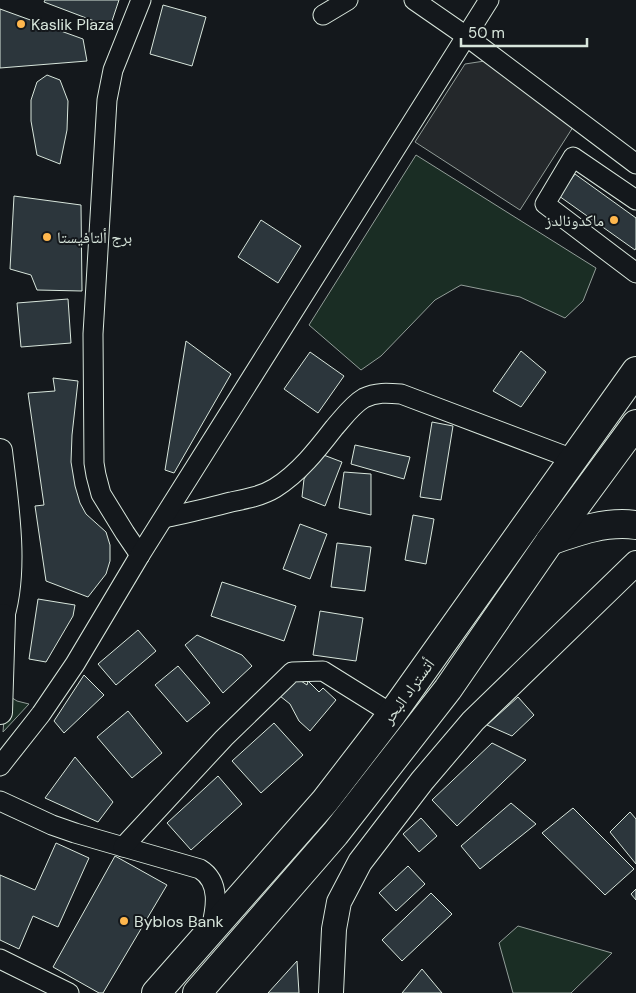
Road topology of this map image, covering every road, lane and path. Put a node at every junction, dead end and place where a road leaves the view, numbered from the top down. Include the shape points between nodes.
1 (141, 0) edge
2 (348, 0) edge
3 (414, 0) edge
4 (489, 0) edge
5 (323, 15) dead end
6 (466, 36) junction
7 (636, 164) edge
8 (636, 200) edge
9 (636, 273) edge
10 (636, 347) edge
11 (633, 376) edge
12 (636, 424) edge
13 (0, 451) edge
14 (573, 458) junction
15 (164, 518) junction
16 (636, 525) edge
17 (550, 541) junction
18 (140, 555) junction
19 (636, 563) edge
20 (1, 619) edge
21 (0, 712) edge
22 (392, 714) junction
23 (0, 766) edge
24 (0, 801) edge
25 (123, 846) junction
26 (210, 932) junction
27 (0, 959) edge
28 (207, 988) edge
29 (69, 993) edge
30 (156, 993) edge
31 (331, 993) edge

1 - 18 street via 113,70 107,100 93,334 96,475 101,494
2 - 5 street
3 - 6 street
4 - 6 street
6 - 7 street
6 - 15 street
8 - 9 street via 573,157 544,204
10 - 11 highway
11 - 14 highway, أتستراد البحر
12 - 17 highway, أتستراد البحر
13 - 20 main road via 9,534 9,571
14 - 15 street via 401,394 386,392 363,399 352,408 312,457 267,493
14 - 22 highway, أتستراد البحر
15 - 18 street
16 - 17 highway via 622,523 585,528
17 - 28 highway, أتستراد البحر via 448,689 335,834
18 - 23 street via 75,664 36,722
19 - 31 main road via 473,721 360,862 339,902 334,929
20 - 21 main road
22 - 25 street via 323,671 292,672 224,738
22 - 26 highway, أتستراد البحر via 325,801
24 - 25 street via 75,834
25 - 26 street via 206,873 216,892
26 - 30 highway, أتستراد البحر
27 - 29 street

